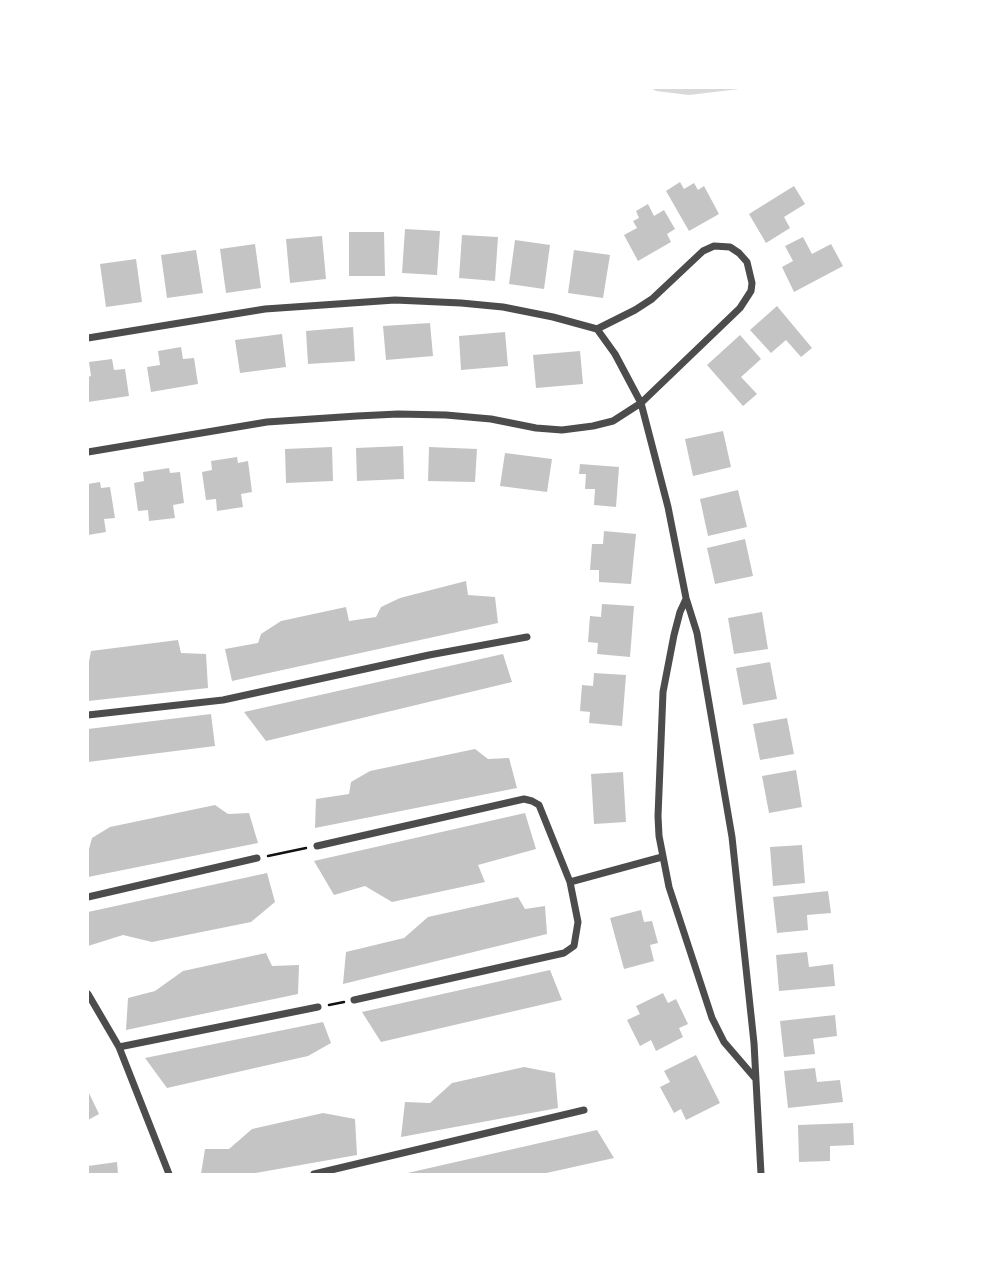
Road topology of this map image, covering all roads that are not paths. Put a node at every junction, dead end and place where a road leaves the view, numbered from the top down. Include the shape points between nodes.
1 (597, 329) junction
2 (88, 338) edge
3 (642, 403) junction
4 (88, 452) edge
5 (686, 598) junction
6 (527, 637) dead end
7 (88, 715) edge
8 (317, 846) road end
9 (662, 857) junction
10 (257, 858) road end
11 (570, 882) junction
12 (88, 897) edge
13 (88, 994) edge
14 (354, 1000) road end
15 (318, 1007) road end
16 (118, 1047) junction
17 (755, 1078) junction
18 (584, 1110) dead end
19 (169, 1174) edge
20 (314, 1174) edge
21 (761, 1174) edge

1 - 2 street via 503,307 395,300 265,309
1 - 3 street
1 - 3 street via 652,299 703,251 730,247 747,262 751,291 740,308
3 - 4 street via 613,421 562,430 491,419 398,414 267,422
3 - 5 street
5 - 9 street via 663,692 657,816
5 - 17 street via 697,633 732,837
6 - 7 street via 223,700
8 - 11 street via 524,799 539,806
9 - 11 street
9 - 17 street via 712,1018 724,1042
10 - 12 street
11 - 14 street via 578,922 574,946 564,953
13 - 16 street
15 - 16 street
16 - 19 street
17 - 21 street
18 - 20 street

